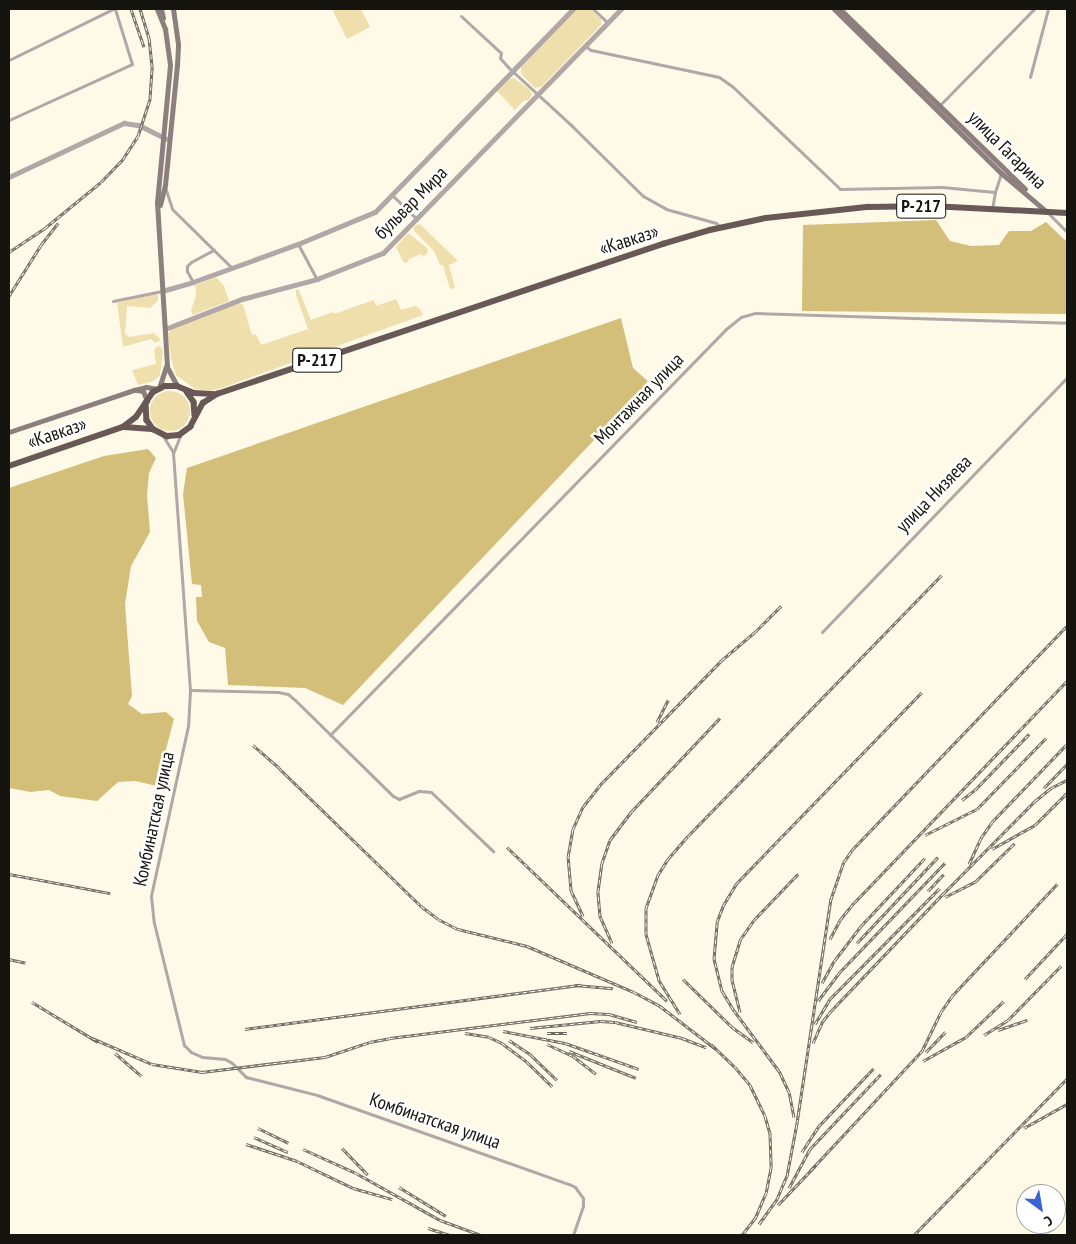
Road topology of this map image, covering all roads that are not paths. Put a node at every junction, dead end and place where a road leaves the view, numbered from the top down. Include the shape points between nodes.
1 (114, 9) edge
2 (157, 9) edge
3 (161, 9) edge
4 (171, 9) edge
5 (573, 9) edge
6 (593, 9) edge
7 (621, 9) edge
8 (834, 9) edge
9 (840, 9) edge
10 (1034, 9) edge
11 (1048, 9) edge
12 (461, 16) dead end
13 (607, 22) junction
14 (175, 24) junction
15 (165, 29) junction
16 (585, 46) junction
17 (9, 60) edge
18 (513, 72) junction
19 (1030, 77) dead end
20 (538, 94) junction
21 (938, 107) junction
22 (9, 120) edge
23 (163, 138) junction
24 (170, 139) junction
25 (1003, 171) junction
26 (9, 177) edge
27 (165, 185) junction
28 (995, 192) junction
29 (392, 196) junction
30 (158, 210) junction
31 (992, 210) junction
32 (1048, 212) junction
33 (1067, 213) edge
34 (418, 219) junction
35 (722, 228) junction
36 (1067, 232) edge
37 (298, 244) junction
38 (214, 250) junction
39 (232, 268) junction
40 (317, 279) junction
41 (194, 282) junction
42 (162, 291) junction
43 (112, 301) dead end
44 (1067, 324) edge
45 (165, 329) junction
46 (167, 360) junction
47 (1067, 377) edge
48 (177, 386) junction
49 (158, 388) junction
50 (134, 390) junction
51 (187, 392) junction
52 (217, 394) junction
53 (147, 402) junction
54 (195, 414) junction
55 (153, 429) junction
56 (115, 430) junction
57 (9, 432) edge
58 (184, 432) junction
59 (161, 434) junction
60 (173, 453) junction
61 (9, 466) edge
62 (822, 632) dead end
63 (190, 690) junction
64 (330, 736) junction
65 (493, 851) dead end
66 (574, 1235) edge

1 - 17 street
1 - 22 street via 133,60 129,66
2 - 15 main road
3 - 15 main road
4 - 14 main road
5 - 18 street, бульвар Мира
6 - 13 street
7 - 13 street, бульвар Мира
8 - 21 main road, улица Гагарина
9 - 21 main road, улица Гагарина
10 - 21 street
11 - 19 street
12 - 18 street via 501,53 500,58
13 - 16 street, бульвар Мира
14 - 15 street
14 - 24 main road via 177,65
15 - 23 main road via 170,65
16 - 20 street, бульвар Мира
16 - 28 street via 591,50 719,77 840,190 942,187
18 - 20 street
18 - 29 street, бульвар Мира
20 - 34 street, бульвар Мира
20 - 35 street via 643,196 657,205 716,223
21 - 25 main road, улица Гагарина
23 - 24 street
23 - 26 street via 139,125 124,123
23 - 30 main road
24 - 27 main road
25 - 28 street
25 - 32 main road, улица Гагарина
27 - 30 main road
27 - 38 street via 172,209
28 - 31 street
29 - 34 street
29 - 37 street, бульвар Мира via 370,216
30 - 42 main road
31 - 32 highway, «Кавказ» / Р-217
31 - 35 highway, «Кавказ» / Р-217 via 931,206 868,207 766,218
32 - 33 highway, «Кавказ» / Р-217
32 - 36 street
34 - 40 street, бульвар Мира via 383,253
35 - 52 highway, «Кавказ» / Р-217 via 663,244
37 - 39 street, бульвар Мира
37 - 40 street
38 - 39 street
38 - 41 street via 188,266 187,271
39 - 41 street, бульвар Мира
40 - 45 street, бульвар Мира via 242,299
41 - 42 street, бульвар Мира
42 - 43 street, бульвар Мира
42 - 45 main road
44 - 64 street, Монтажная улица via 755,313 741,317
45 - 46 main road
46 - 48 main road
46 - 49 main road
47 - 62 street, улица Низяева
48 - 49 highway
48 - 51 highway, «Кавказ» / Р-217
49 - 50 main road
49 - 53 highway, «Кавказ»
50 - 53 main road via 143,391
50 - 57 main road
51 - 52 highway, «Кавказ» / Р-217
51 - 54 highway via 194,402
52 - 54 highway, «Кавказ» / Р-217 via 203,403
53 - 55 highway via 145,414
53 - 56 highway, «Кавказ» via 130,422
54 - 58 highway, «Кавказ» / Р-217 via 190,427
55 - 56 highway, «Кавказ» via 134,426
55 - 59 highway, «Кавказ»
56 - 61 highway, «Кавказ»
58 - 59 highway via 173,436
58 - 60 street via 176,441
59 - 60 street, Комбинатская улица
60 - 63 street, Комбинатская улица
63 - 64 street via 288,694
63 - 66 street, Комбинатская улица via 188,726 151,896 154,924 184,1044 202,1057 225,1059 246,1077 317,1094 569,1184 583,1198
64 - 65 street via 393,796 399,799 419,791 431,792

